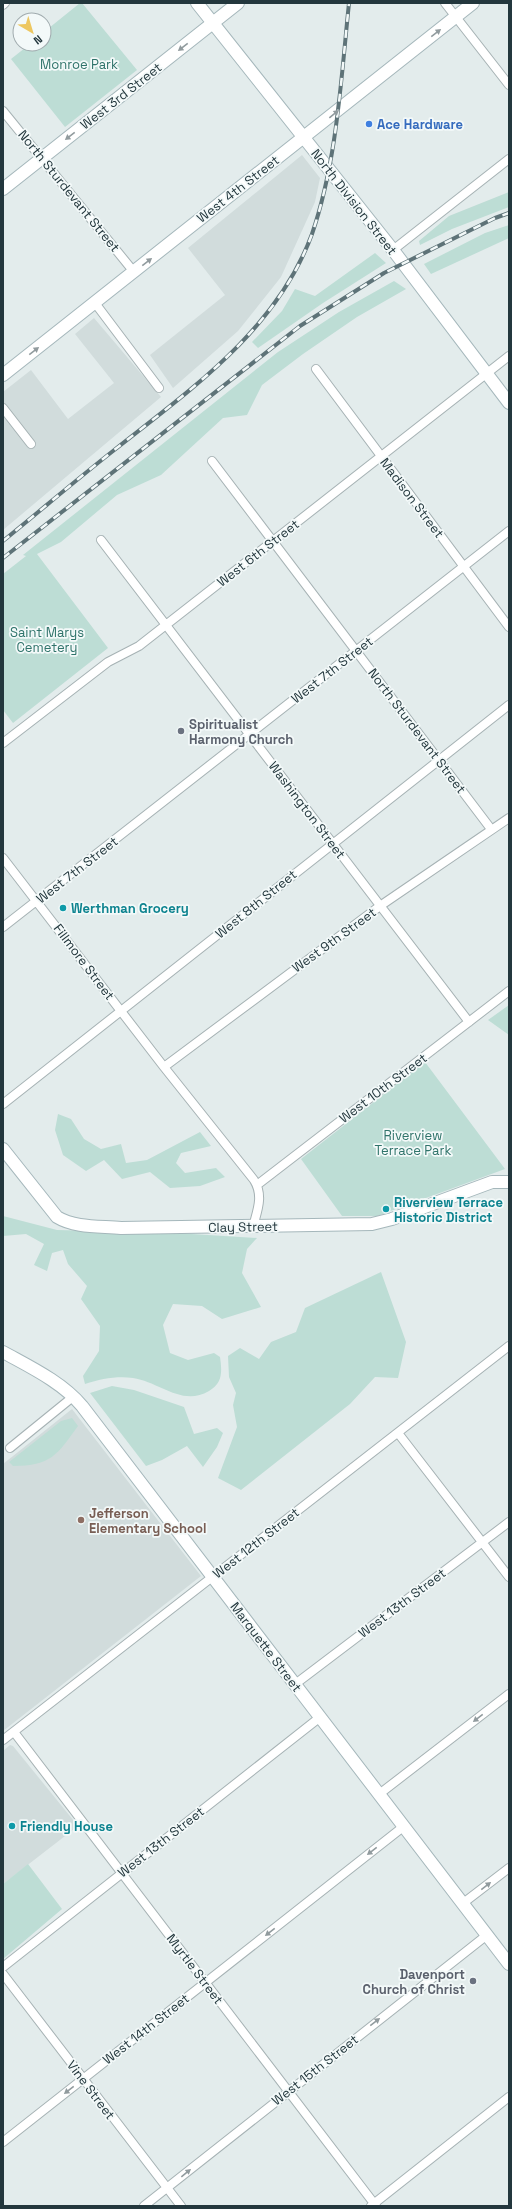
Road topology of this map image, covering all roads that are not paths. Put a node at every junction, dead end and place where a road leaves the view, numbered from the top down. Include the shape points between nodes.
1 (5, 3) edge
2 (198, 3) edge
3 (238, 3) edge
4 (446, 3) edge
5 (473, 3) edge
6 (3, 5) edge
7 (456, 16) junction
8 (213, 23) junction
9 (509, 85) edge
10 (3, 111) edge
11 (303, 137) junction
12 (42, 158) junction
13 (509, 159) edge
14 (3, 189) edge
15 (393, 250) junction
16 (134, 272) junction
17 (95, 303) junction
18 (509, 356) edge
19 (316, 369) dead end
20 (487, 374) junction
21 (3, 375) edge
22 (159, 388) dead end
23 (509, 403) edge
24 (3, 408) edge
25 (31, 444) dead end
26 (381, 458) junction
27 (212, 460) dead end
28 (509, 531) edge
29 (101, 540) dead end
30 (273, 542) junction
31 (463, 566) junction
32 (166, 625) junction
33 (509, 627) edge
34 (357, 651) junction
35 (509, 706) edge
36 (250, 734) junction
37 (3, 744) edge
38 (439, 760) junction
39 (509, 818) edge
40 (492, 829) junction
41 (332, 844) junction
42 (3, 858) edge
43 (37, 900) junction
44 (380, 906) junction
45 (3, 927) edge
46 (509, 991) edge
47 (121, 1012) junction
48 (469, 1022) junction
49 (164, 1067) junction
50 (3, 1104) edge
51 (3, 1149) edge
52 (509, 1182) edge
53 (257, 1185) junction
54 (253, 1227) junction
55 (509, 1346) edge
56 (3, 1352) edge
57 (74, 1396) junction
58 (398, 1433) junction
59 (10, 1448) dead end
60 (509, 1522) edge
61 (482, 1542) junction
62 (509, 1576) edge
63 (212, 1577) junction
64 (294, 1684) junction
65 (509, 1694) edge
66 (319, 1718) junction
67 (14, 1732) junction
68 (3, 1740) edge
69 (378, 1795) junction
70 (403, 1827) junction
71 (509, 1868) edge
72 (122, 1873) junction
73 (462, 1904) junction
74 (487, 1936) junction
75 (509, 1964) edge
76 (3, 1967) edge
77 (3, 1974) edge
78 (205, 1983) junction
79 (82, 2079) junction
80 (288, 2091) junction
81 (509, 2096) edge
82 (3, 2142) edge
83 (168, 2188) junction
84 (373, 2205) edge
85 (144, 2206) edge
86 (181, 2206) edge

1 - 6 street
2 - 8 main road, North Division Street
3 - 8 main road, West 3rd Street
4 - 7 street
5 - 7 main road, West 4th Street
7 - 9 street
11 -> 7 main road, West 4th Street
8 - 11 main road, North Division Street
8 -> 12 main road, West 3rd Street
10 - 12 street, North Sturdevant Street
11 - 15 main road, North Division Street
16 -> 11 main road, West 4th Street
12 - 14 main road, West 3rd Street
12 - 16 street, North Sturdevant Street
13 - 15 street
15 - 20 main road, North Division Street
16 - 17 main road, West 4th Street
21 -> 17 main road, West 4th Street
17 - 22 street
18 - 20 street, West 6th Street
19 - 26 street, Madison Street
20 - 23 main road, North Division Street
20 - 26 street, West 6th Street
24 - 25 street
26 - 30 street, West 6th Street
26 - 31 street, Madison Street
27 - 30 street, North Sturdevant Street
28 - 31 street, West 7th Street
29 - 32 street, Washington Street
30 - 32 street, West 6th Street
30 - 34 street, North Sturdevant Street
31 - 33 street, Madison Street
31 - 34 street, West 7th Street
32 - 36 street, Washington Street
32 - 37 street, West 6th Street via 139,646 108,662
34 - 36 street, West 7th Street
34 - 38 street, North Sturdevant Street
35 - 38 street, West 8th Street
36 - 41 street, Washington Street
36 - 43 street, West 7th Street
38 - 40 street, North Sturdevant Street
38 - 41 street, West 8th Street
39 - 40 street, West 9th Street
40 - 44 street, West 9th Street
41 - 44 street, Washington Street
41 - 47 street, West 8th Street
42 - 43 street, Fillmore Street
43 - 45 street, West 7th Street
43 - 47 street, Fillmore Street
44 - 48 street, Washington Street
44 - 49 street, West 9th Street
46 - 48 street, West 10th Street
47 - 49 street, Fillmore Street
47 - 50 street, West 8th Street
48 - 53 street, West 10th Street
49 - 53 street, Fillmore Street
51 - 54 main road, Clay Street via 57,1217 64,1221 80,1225 121,1228
52 - 54 main road, Clay Street via 492,1182 372,1224
53 - 54 street via 260,1197
55 - 58 street, West 12th Street
56 - 57 main road, Marquette Street
57 - 59 street
57 - 63 main road, Marquette Street
58 - 61 street
58 - 63 street, West 12th Street
60 - 61 street, West 13th Street
61 - 62 street
61 - 64 street, West 13th Street
63 - 64 main road, Marquette Street
63 - 67 street, West 12th Street
64 - 66 main road, Marquette Street
65 -> 69 street
66 - 69 main road, Marquette Street
66 - 72 street, West 13th Street
67 - 68 street, West 12th Street
67 - 72 street, Myrtle Street
69 - 70 main road, Marquette Street
70 - 73 main road, Marquette Street
70 -> 78 street, West 14th Street
73 -> 71 street
72 - 76 street, West 13th Street
72 - 78 street, Myrtle Street
73 - 74 main road, Marquette Street
74 - 75 main road, Marquette Street
80 -> 74 street, West 15th Street
77 - 79 street, Vine Street
78 - 79 street, West 14th Street
78 - 80 street, Myrtle Street
79 -> 82 street, West 14th Street
79 - 83 street, Vine Street
83 -> 80 street, West 15th Street
80 - 84 street, Myrtle Street
81 - 84 street
83 - 85 street, West 15th Street
83 - 86 street, Vine Street

